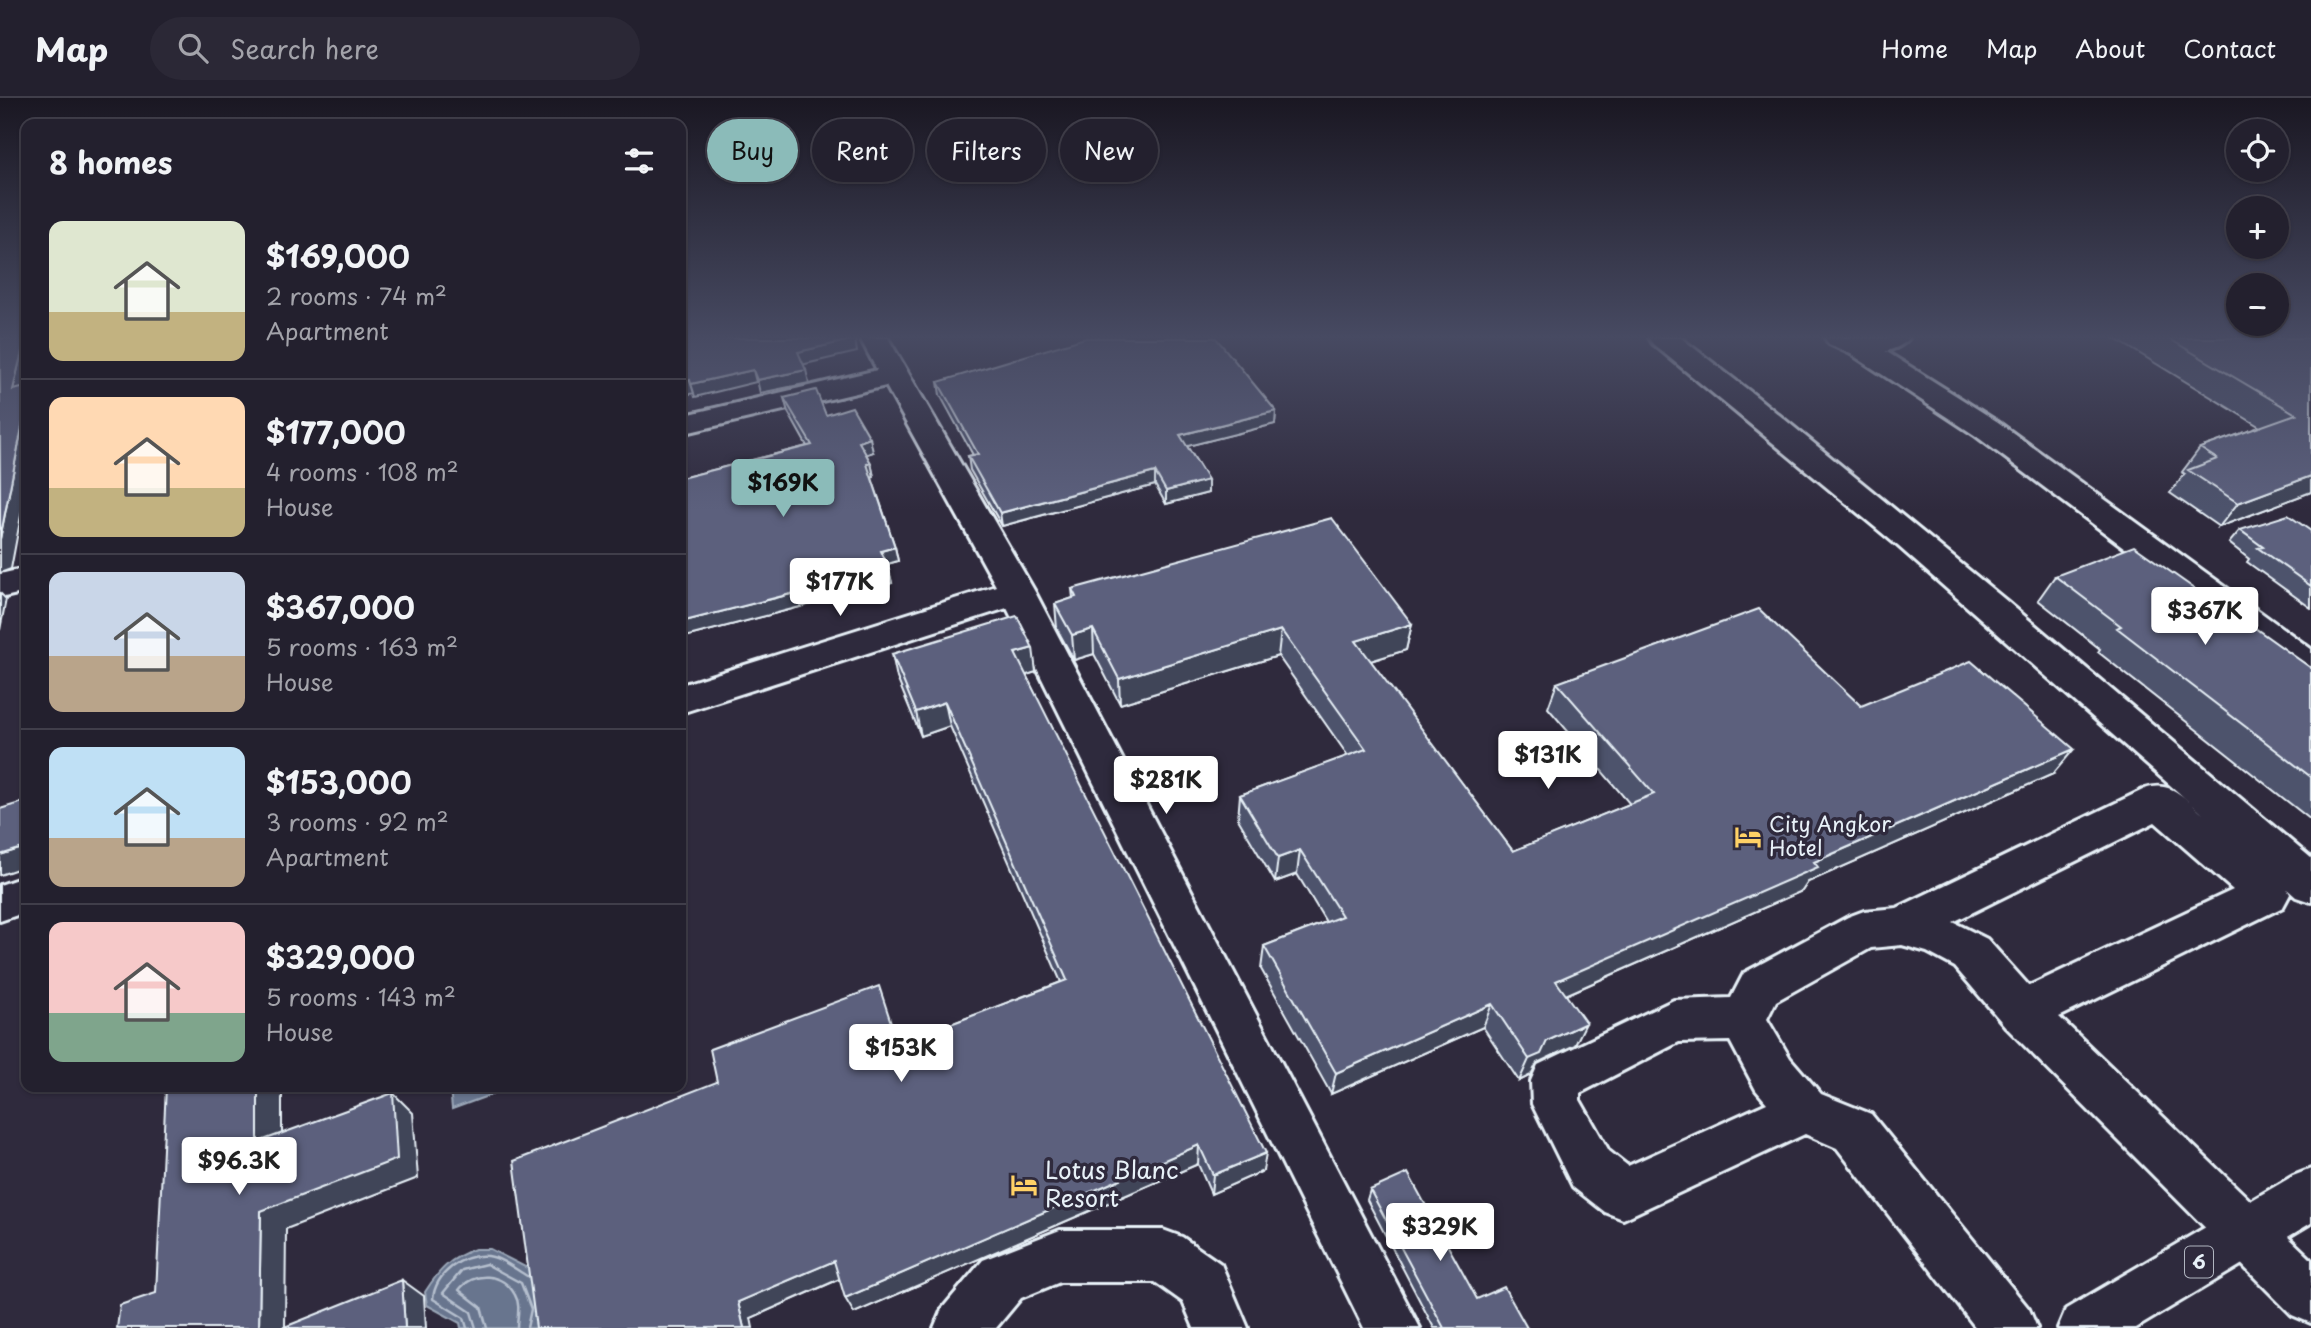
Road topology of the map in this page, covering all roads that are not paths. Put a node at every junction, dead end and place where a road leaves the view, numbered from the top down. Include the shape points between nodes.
1 (807, 395) edge
2 (906, 395) edge
3 (1737, 395) edge
4 (1933, 395) edge
5 (686, 424) edge
6 (21, 581) edge
7 (0, 586) edge
8 (1017, 592) junction
9 (2311, 668) edge
10 (686, 697) edge
11 (2311, 884) edge
12 (21, 896) edge
13 (0, 903) edge
14 (1902, 926) junction
15 (2022, 1012) junction
16 (1744, 1018) junction
17 (1804, 1110) junction
18 (2311, 1194) edge
19 (2248, 1233) junction
20 (2311, 1296) edge
21 (961, 1328) edge
22 (1221, 1328) edge
23 (1394, 1328) edge
24 (2010, 1328) edge
25 (2085, 1328) edge

1 - 5 main road
2 - 8 main road
3 - 11 main road
4 - 9 main road via 1987,429
6 - 7 main road
8 - 10 main road
8 - 23 main road
12 - 13 main road
14 - 15 main road via 1938,936 1971,953
14 - 15 main road via 2159,801 2268,894
14 - 16 main road via 1864,930 1760,987
15 - 19 main road
16 - 17 main road via 1773,1074
16 - 17 main road via 1674,1021 1555,1081 1556,1104 1591,1169 1623,1194
17 - 24 main road via 1854,1131
18 - 19 main road, 6
19 - 20 main road
19 - 25 main road, 6
21 - 22 main road via 1002,1279 1060,1256 1163,1256 1202,1283

